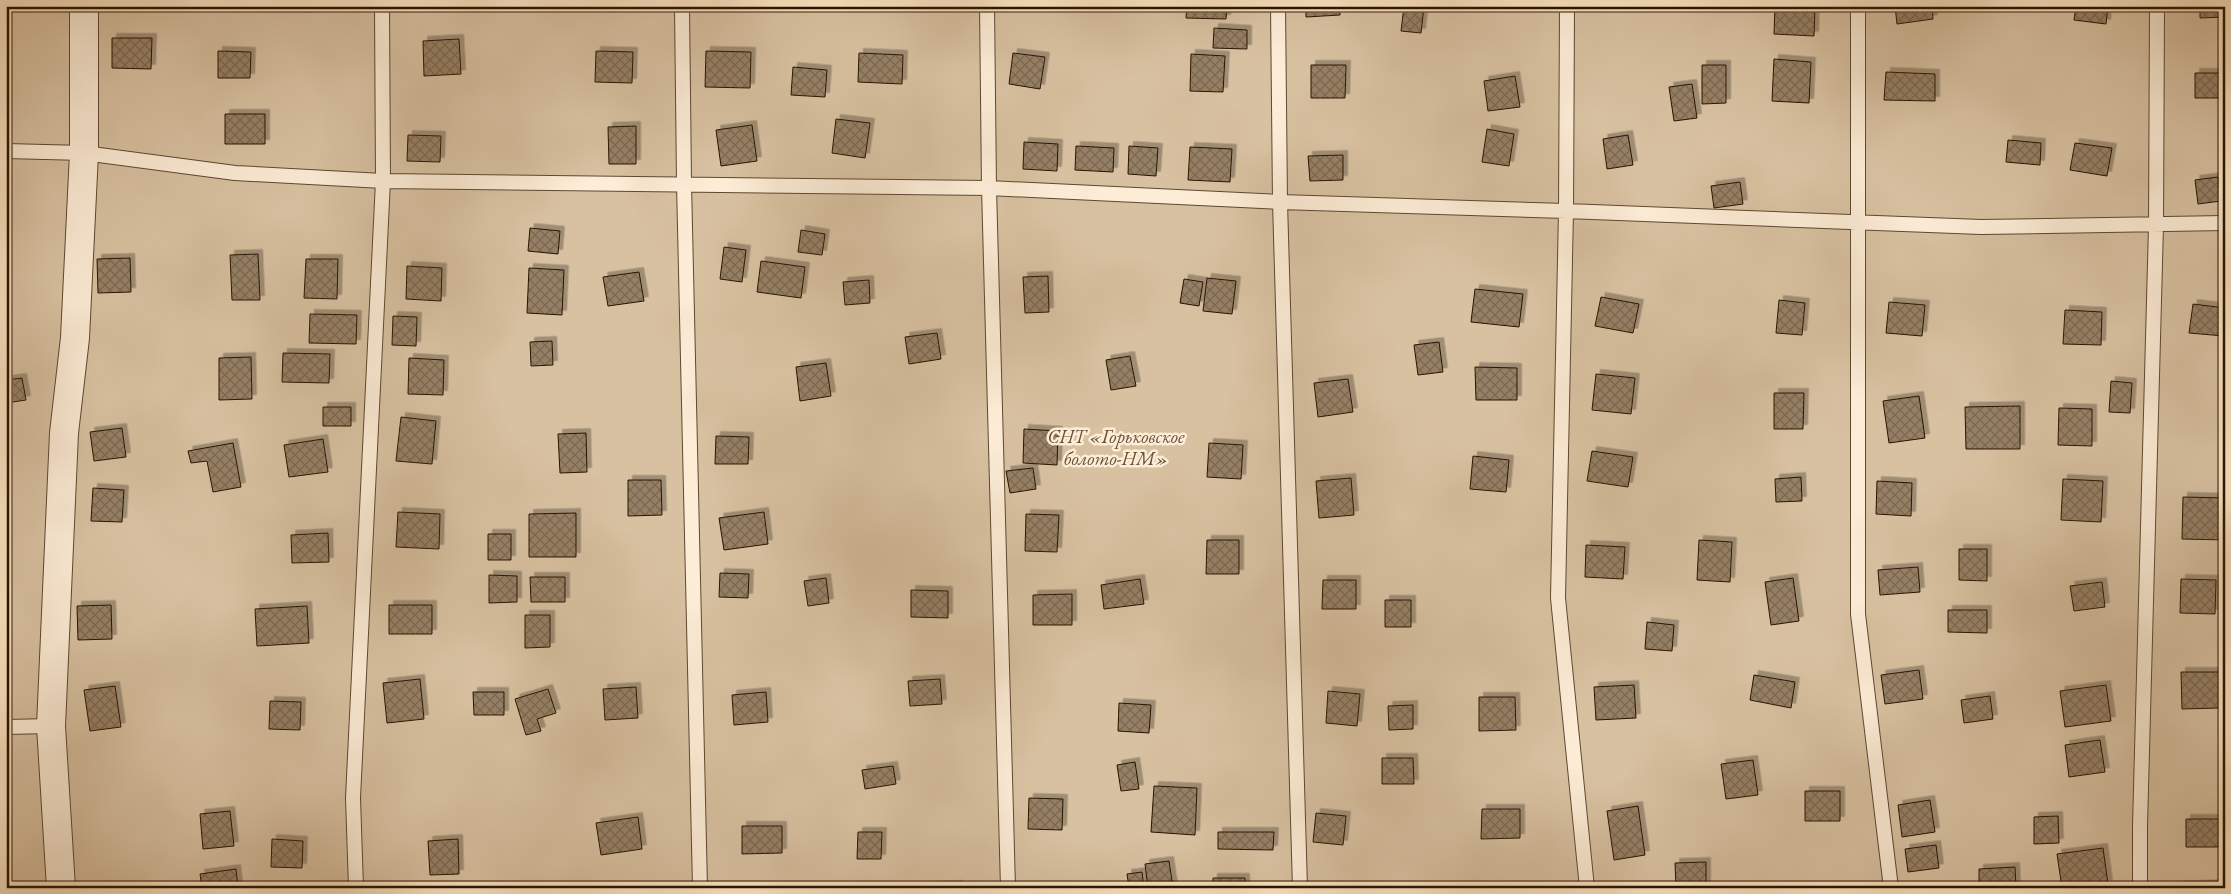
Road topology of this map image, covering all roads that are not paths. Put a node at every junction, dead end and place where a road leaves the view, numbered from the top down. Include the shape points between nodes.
1 (84, 6) edge
2 (382, 6) edge
3 (682, 6) edge
4 (987, 6) edge
5 (1278, 6) edge
6 (1567, 6) edge
7 (1858, 6) edge
8 (2157, 6) edge
9 (6, 151) edge
10 (84, 152) junction
11 (383, 181) junction
12 (684, 184) junction
13 (989, 188) junction
14 (1280, 202) junction
15 (1566, 211) junction
16 (1857, 223) junction
17 (2225, 223) edge
18 (2156, 226) junction
19 (51, 726) junction
20 (6, 727) edge
21 (61, 888) edge
22 (356, 888) edge
23 (700, 888) edge
24 (1008, 888) edge
25 (1300, 888) edge
26 (1587, 888) edge
27 (1891, 888) edge
28 (2140, 888) edge

1 - 10 street
2 - 11 lane
3 - 12 lane
4 - 13 lane
5 - 14 lane
6 - 15 lane
7 - 16 lane
8 - 18 lane
9 - 10 lane
10 - 11 lane via 235,173
10 - 19 street via 74,338 64,434
11 - 12 lane
11 - 22 lane via 354,788
12 - 13 lane
12 - 23 lane
13 - 14 lane
13 - 24 lane
14 - 15 lane
14 - 25 lane
15 - 16 lane
15 - 26 lane via 1558,598
16 - 18 lane via 1981,227
16 - 27 lane via 1858,614
17 - 18 lane
18 - 28 lane
19 - 20 lane
19 - 21 street

